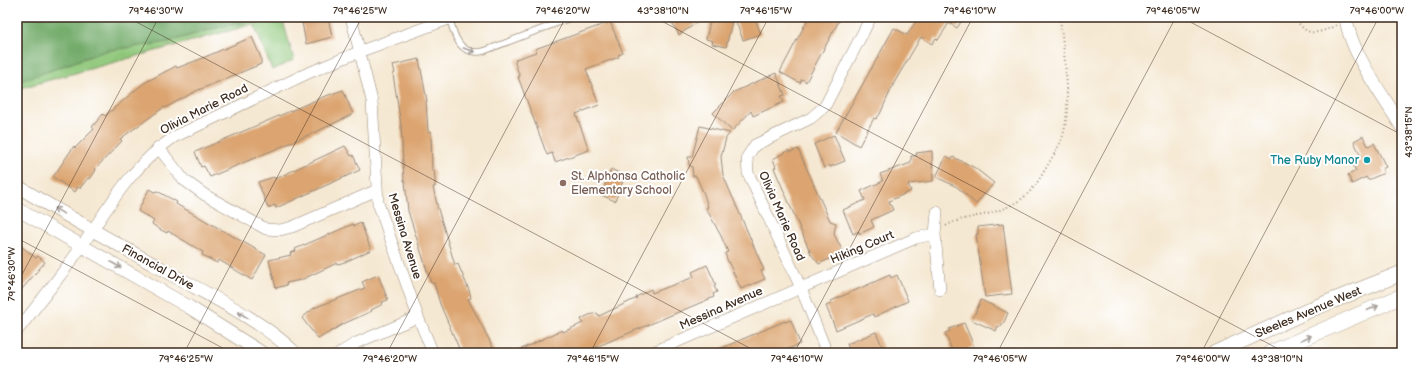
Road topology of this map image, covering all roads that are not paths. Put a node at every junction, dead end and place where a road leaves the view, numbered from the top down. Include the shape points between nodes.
1 (351, 17) edge
2 (574, 17) edge
3 (871, 17) edge
4 (452, 18) edge
5 (1347, 19) edge
6 (361, 51) junction
7 (1402, 127) edge
8 (158, 147) junction
9 (17, 186) edge
10 (377, 190) junction
11 (17, 209) edge
12 (937, 212) dead end
13 (92, 231) junction
14 (935, 234) junction
15 (82, 246) junction
16 (1402, 273) edge
17 (801, 288) junction
18 (940, 290) dead end
19 (1402, 296) edge
20 (418, 317) junction
21 (17, 331) edge
22 (262, 353) edge
23 (295, 353) edge
24 (340, 353) edge
25 (433, 353) edge
26 (651, 353) edge
27 (828, 353) edge
28 (1215, 353) edge
29 (1270, 353) edge

1 - 6 street, Messina Avenue
4 -> 2 lane via 458,44 476,52
3 - 17 street, Olivia Marie Road via 825,106 811,118 755,145 747,158 748,173
4 - 6 street, Olivia Marie Road
5 - 7 street via 1356,50
6 - 8 street, Olivia Marie Road via 195,126
6 - 10 street, Messina Avenue via 372,101
8 - 10 street via 184,180 205,195 266,228 280,230 292,227
8 - 13 street, Olivia Marie Road via 138,166 116,194
13 -> 9 street, Financial Drive
10 - 20 street, Messina Avenue via 378,202
11 - 15 street, Financial Drive
12 - 14 street
13 - 15 street, Olivia Marie Road
23 -> 13 street, Financial Drive via 242,314
14 - 17 street, Hiking Court via 916,238
14 - 18 street
15 - 21 street, Olivia Marie Road
15 -> 22 street, Financial Drive via 212,320
16 - 28 main road, Steeles Avenue West via 1314,308
17 - 26 street, Messina Avenue
17 - 27 street, Olivia Marie Road
29 -> 19 main road, Steeles Avenue West
20 - 24 street via 356,343
20 - 25 street, Messina Avenue

